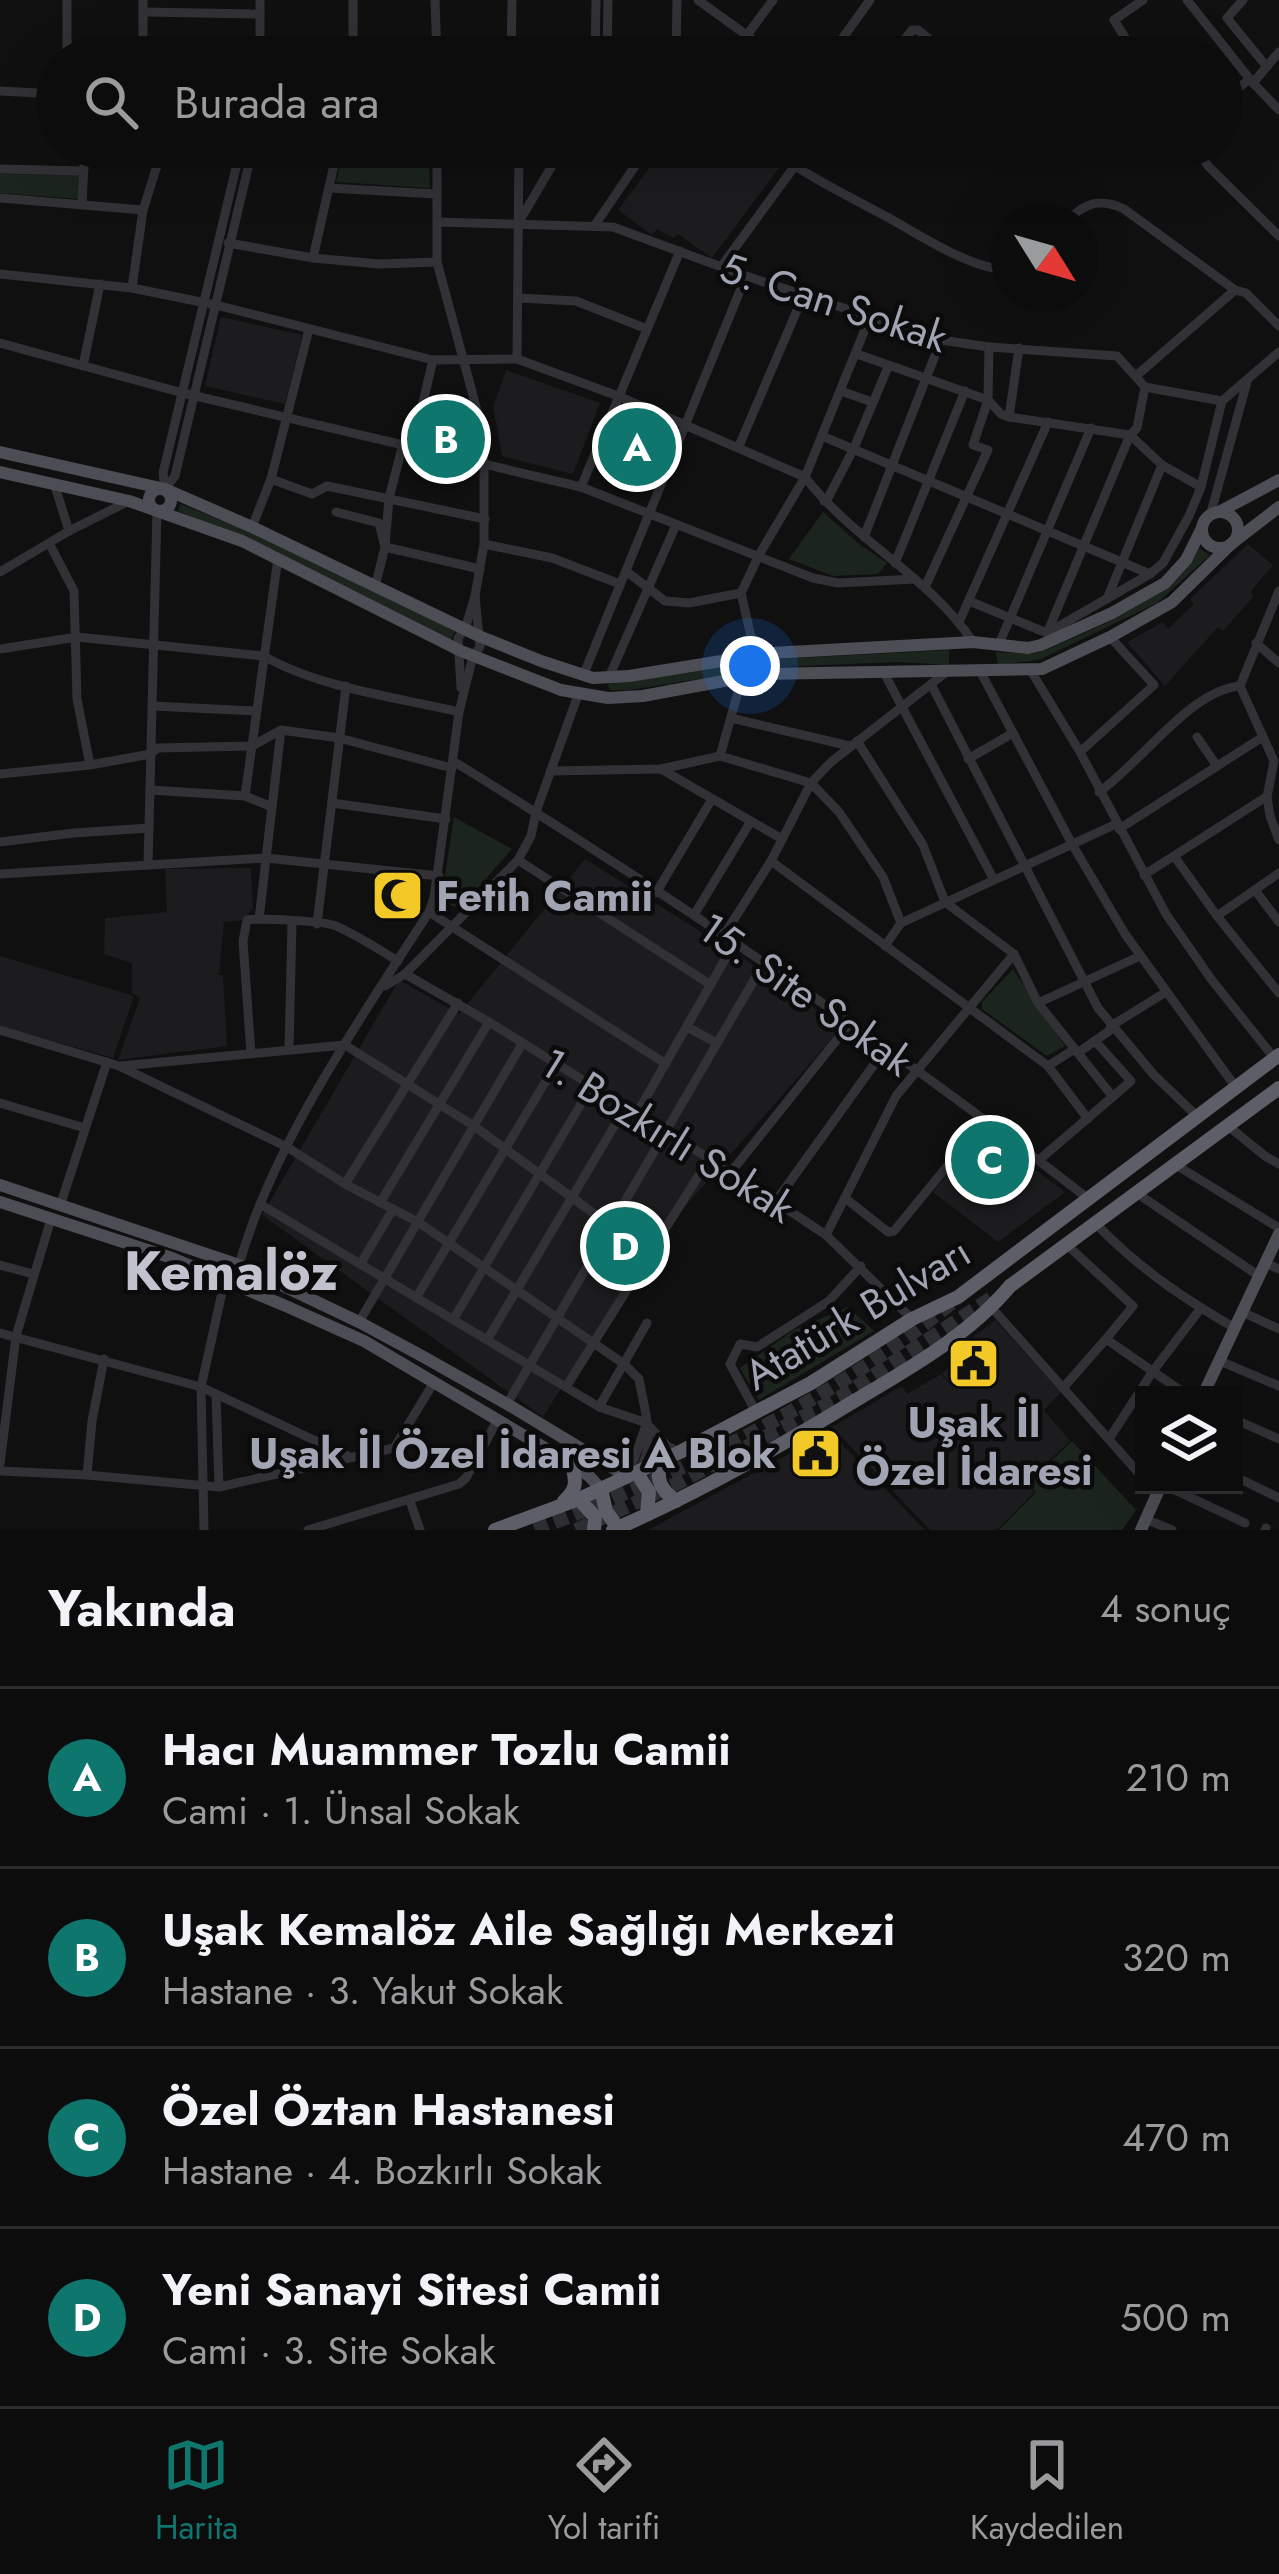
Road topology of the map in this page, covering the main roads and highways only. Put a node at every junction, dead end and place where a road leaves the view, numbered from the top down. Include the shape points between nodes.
1 (0, 452) edge
2 (0, 472) edge
3 (1279, 480) edge
4 (165, 490) junction
5 (1279, 507) edge
6 (157, 511) junction
7 (1210, 519) junction
8 (1232, 544) junction
9 (973, 642) junction
10 (957, 671) junction
11 (982, 671) junction
12 (584, 676) junction
13 (578, 694) junction
14 (1277, 1057) edge
15 (1279, 1088) edge
16 (0, 1185) edge
17 (0, 1202) edge
18 (1279, 1231) edge
19 (235, 1263) junction
20 (1268, 1269) edge
21 (229, 1281) junction
22 (1208, 1386) edge
23 (507, 1404) junction
24 (498, 1419) junction
25 (661, 1462) junction
26 (572, 1464) junction
27 (632, 1475) junction
28 (601, 1490) junction
29 (1152, 1494) edge
30 (579, 1498) junction
31 (676, 1501) junction
32 (556, 1508) junction
33 (628, 1525) edge
34 (1141, 1526) edge
35 (495, 1530) edge
36 (594, 1530) edge

1 - 4 main road
2 - 6 main road
3 - 7 main road
4 - 6 main road via 170,505
4 - 12 main road via 479,636
5 - 8 main road
6 - 13 main road via 242,541 467,653
7 - 8 main road via 1205,539 1214,547
7 - 8 main road via 1229,514 1236,521
7 - 9 main road via 1156,590 1028,648
8 - 11 main road via 1172,602 1110,637 1042,669
9 - 10 main road via 955,650
9 - 11 main road via 993,656
9 - 12 main road via 755,654
10 - 11 main road
10 - 13 main road via 761,674 643,696
12 - 13 main road
14 - 25 highway, Atatürk Bulvarı via 958,1298
15 - 31 highway, Atatürk Bulvarı via 893,1378
16 - 19 main road
17 - 21 main road
18 - 20 main road
19 - 21 main road via 239,1276
19 - 23 main road
20 - 22 main road
21 - 24 main road via 364,1341
23 - 24 main road
23 - 27 main road
24 - 26 main road
25 - 27 highway, Atatürk Bulvarı
25 - 31 highway via 661,1486
26 - 28 main road
26 - 32 highway via 574,1492
27 - 28 highway, Atatürk Bulvarı
27 - 33 highway via 649,1492
28 - 30 highway, Atatürk Bulvarı
28 - 33 highway via 606,1511
29 - 34 main road
30 - 32 highway, Atatürk Bulvarı
30 - 36 highway via 595,1517
31 - 33 highway, Atatürk Bulvarı
32 - 35 highway, Atatürk Bulvarı

